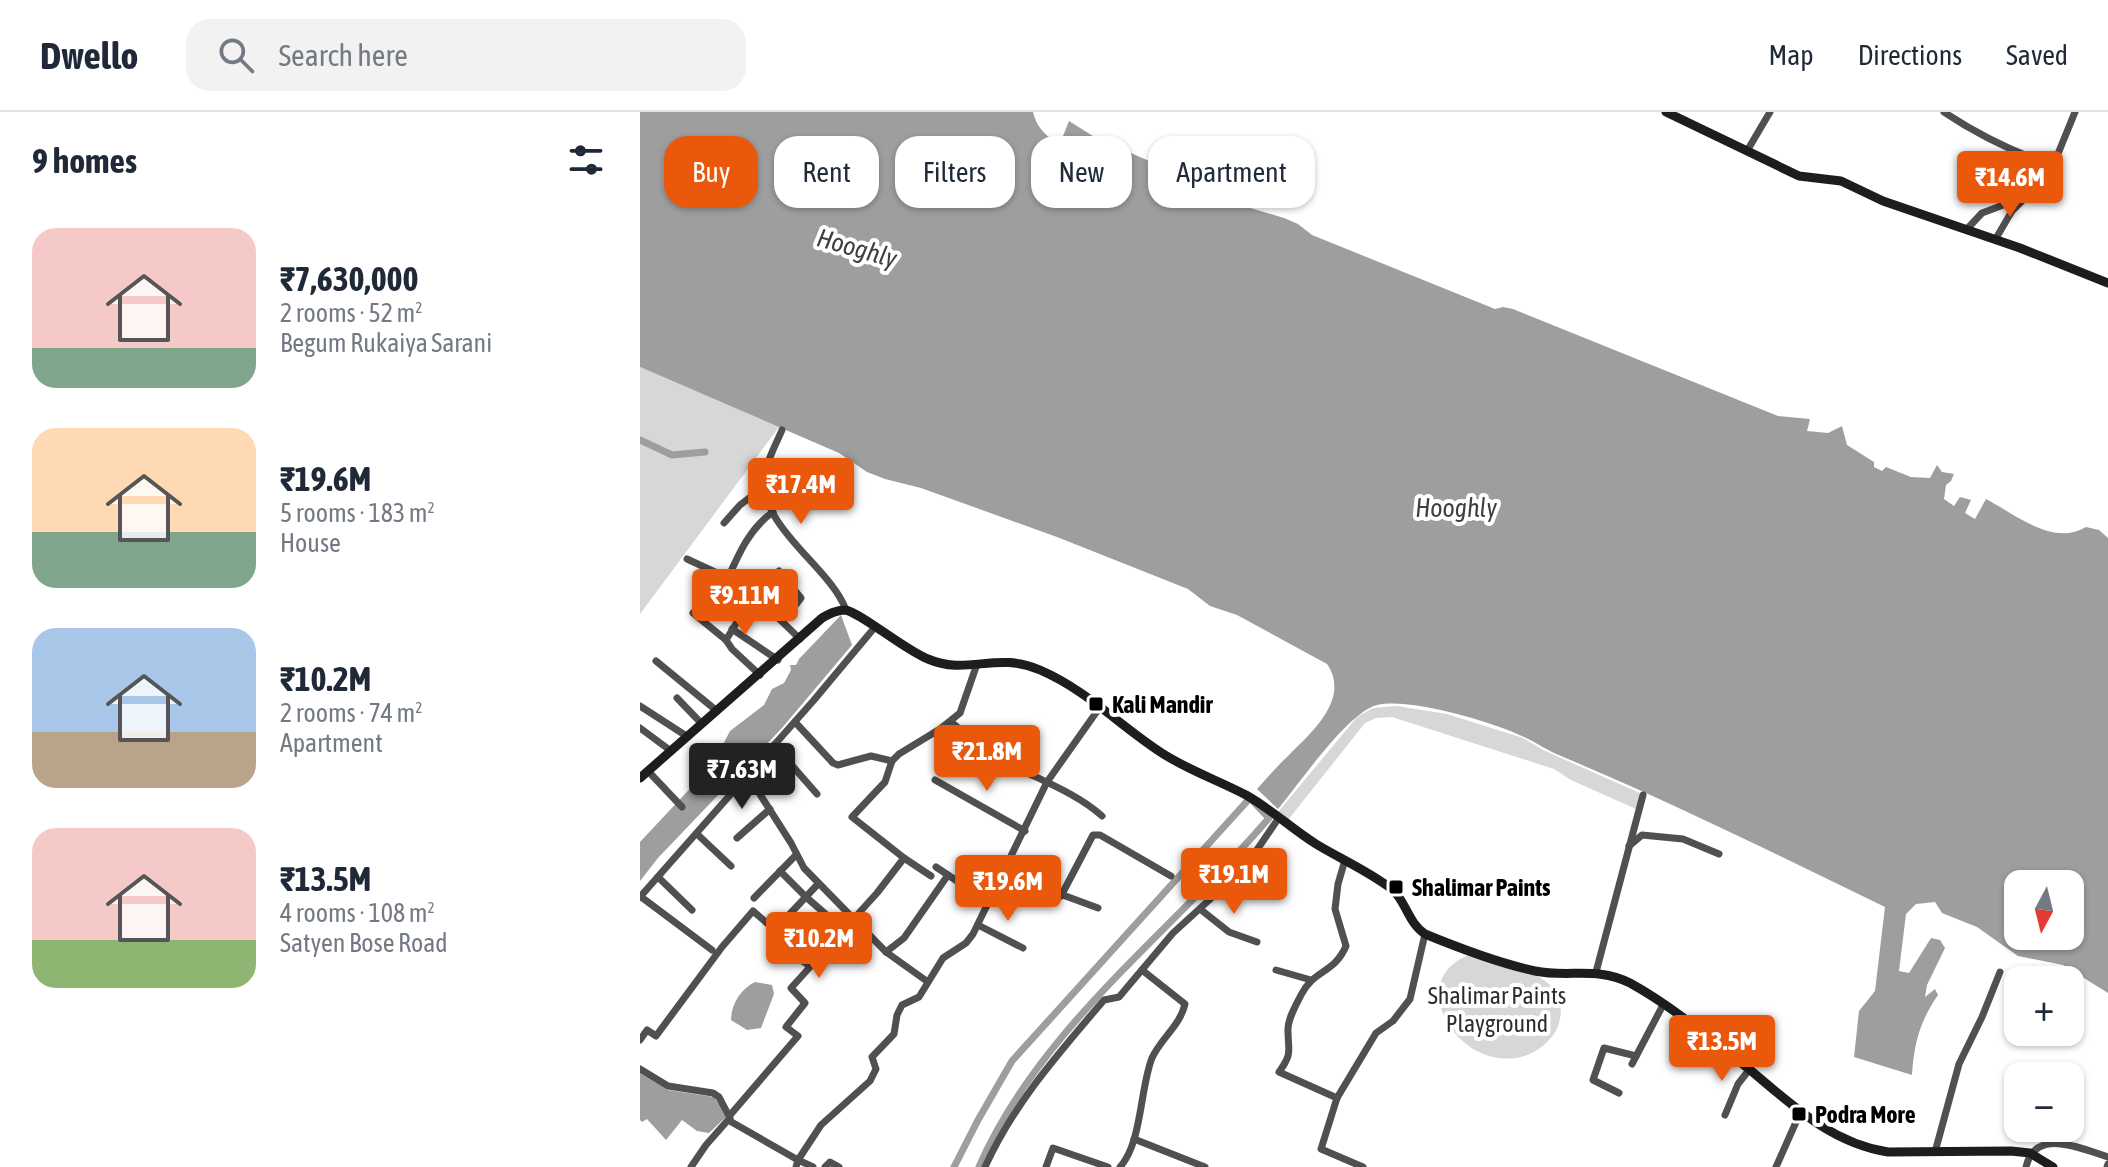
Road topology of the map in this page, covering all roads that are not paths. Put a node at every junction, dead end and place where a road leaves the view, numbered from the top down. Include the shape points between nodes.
1 (1666, 112) edge
2 (1770, 112) edge
3 (1944, 112) edge
4 (2075, 112) edge
5 (1747, 151) junction
6 (2053, 166) junction
7 (2027, 196) junction
8 (1966, 230) junction
9 (1995, 240) junction
10 (2108, 283) edge
11 (782, 430) dead end
12 (765, 486) junction
13 (773, 512) junction
14 (724, 523) dead end
15 (687, 559) dead end
16 (779, 571) dead end
17 (728, 578) junction
18 (753, 596) junction
19 (846, 610) junction
20 (693, 613) dead end
21 (783, 621) junction
22 (875, 627) junction
23 (732, 629) junction
24 (800, 639) junction
25 (726, 640) junction
26 (778, 660) junction
27 (656, 661) dead end
28 (977, 664) junction
29 (760, 675) junction
30 (677, 698) dead end
31 (640, 706) edge
32 (1100, 707) junction
33 (717, 711) junction
34 (795, 722) junction
35 (951, 722) junction
36 (702, 724) junction
37 (640, 728) edge
38 (688, 737) junction
39 (774, 745) junction
40 (671, 751) junction
41 (892, 761) junction
42 (747, 774) junction
43 (644, 775) edge
44 (935, 780) dead end
45 (1047, 782) junction
46 (817, 794) dead end
47 (1643, 795) dead end
48 (682, 807) dead end
49 (770, 809) junction
50 (1102, 816) dead end
51 (1276, 817) junction
52 (1025, 831) junction
53 (697, 834) junction
54 (737, 838) dead end
55 (1629, 846) junction
56 (1719, 854) dead end
57 (796, 855) junction
58 (904, 858) junction
59 (1345, 860) junction
60 (731, 866) dead end
61 (936, 867) dead end
62 (780, 871) junction
63 (1003, 873) junction
64 (948, 875) junction
65 (931, 876) dead end
66 (1171, 876) dead end
67 (658, 877) junction
68 (818, 884) junction
69 (1061, 896) junction
70 (640, 897) edge
71 (806, 897) junction
72 (754, 898) dead end
73 (990, 903) junction
74 (1098, 908) dead end
75 (1200, 909) junction
76 (692, 910) dead end
77 (851, 919) junction
78 (978, 925) junction
79 (843, 929) junction
80 (775, 930) junction
81 (1425, 934) junction
82 (1257, 942) dead end
83 (862, 946) dead end
84 (1023, 948) dead end
85 (712, 950) dead end
86 (886, 952) junction
87 (810, 966) junction
88 (1142, 970) junction
89 (1276, 970) dead end
90 (1596, 972) junction
91 (2000, 972) dead end
92 (1311, 980) junction
93 (928, 982) junction
94 (1663, 1005) junction
95 (640, 1040) edge
96 (640, 1069) edge
97 (1749, 1070) junction
98 (1619, 1093) dead end
99 (1337, 1098) junction
100 (1800, 1113) junction
101 (1725, 1115) dead end
102 (730, 1117) junction
103 (1134, 1139) junction
104 (1935, 1152) junction
105 (2030, 1153) junction
106 (1175, 1157) junction
107 (2108, 1157) edge
108 (797, 1164) edge
109 (691, 1167) edge
110 (813, 1167) edge
111 (825, 1167) edge
112 (839, 1167) edge
113 (985, 1167) edge
114 (1046, 1167) edge
115 (1108, 1167) edge
116 (1120, 1167) edge
117 (1171, 1167) edge
118 (1205, 1167) edge
119 (1363, 1167) edge
120 (1776, 1167) edge
121 (2026, 1167) edge
122 (2053, 1167) edge

1 - 5 main road
2 - 5 street
3 - 6 street via 1970,130
4 - 6 street
5 - 8 main road via 1799,176 1841,181
6 - 7 street
7 - 8 street via 1982,213
7 - 9 street via 2008,215
8 - 9 main road
9 - 10 main road
11 - 12 street
12 - 13 street
12 - 14 street
13 - 17 street via 745,543
13 - 19 street via 840,594
15 - 17 street
16 - 21 street via 801,598
17 - 18 street
18 - 21 street
18 - 23 street
19 - 22 main road
19 - 24 main road via 830,613
20 - 25 street
21 - 24 street
22 - 28 main road via 934,662
22 - 34 street
23 - 25 street
23 - 26 street
24 - 26 main road
25 - 29 street
26 - 29 main road
27 - 33 street
28 - 32 main road via 1027,665
28 - 35 street via 960,713
29 - 33 main road
30 - 36 street
31 - 38 street
32 - 45 street
32 - 51 main road via 1177,762 1244,794
33 - 36 main road
34 - 39 street
34 - 41 street via 833,763 871,756
35 - 41 street
35 - 45 street via 975,743
36 - 38 main road
37 - 40 street
38 - 40 main road
39 - 42 street
39 - 46 street
40 - 43 main road
41 - 58 street via 885,782 852,817
42 - 49 street
42 - 53 street
43 - 48 street
44 - 52 street
45 - 50 street
45 - 52 street
47 - 55 street
49 - 54 street
49 - 57 street
51 - 59 main road
51 - 75 street via 1248,863
52 - 63 street
53 - 60 street
53 - 67 street
55 - 56 street via 1642,835 1683,839
55 - 90 street
57 - 62 street
57 - 68 street
58 - 65 street
58 - 77 street
59 - 81 main road via 1398,895
59 - 92 street via 1335,909 1346,946 1332,968
61 - 64 street
62 - 71 street
62 - 72 street
63 - 69 street
63 - 73 street
64 - 73 street
64 - 86 street via 904,938
66 - 69 street via 1093,835
67 - 70 street
67 - 76 street
68 - 71 street
68 - 77 street
69 - 74 street
70 - 85 street
71 - 79 street
71 - 80 street
73 - 78 street
75 - 82 street via 1229,932
75 - 88 street
77 - 79 street
77 - 86 street
78 - 84 street
78 - 93 street via 966,943 943,958
79 - 83 street
79 - 87 street
80 - 87 street via 772,940
80 - 95 street via 753,911 656,1036 647,1030
81 - 90 main road via 1537,972
81 - 99 street via 1410,999 1376,1033
86 - 93 street
87 - 102 street via 791,988 805,1003 786,1027 798,1036
88 - 103 street via 1185,1004 1182,1017 1151,1060
88 - 113 street via 1119,997 1104,1000 1041,1073
89 - 92 street
90 - 94 main road via 1632,984
91 - 104 street via 1959,1064
92 - 99 street via 1290,1021 1289,1056 1279,1072
93 - 108 street via 919,997 902,1005 894,1034 872,1057 875,1074 821,1125
94 - 97 main road
94 - 98 street via 1634,1060 1604,1048 1593,1080
96 - 102 street via 668,1086 713,1093
97 - 100 main road
97 - 101 street
99 - 119 street via 1321,1149
100 - 104 main road via 1868,1149
100 - 120 street
102 - 108 street
102 - 109 street
103 - 106 street
103 - 116 street
104 - 105 main road
105 - 107 street via 2042,1144 2057,1143
105 - 121 street
105 - 122 main road
106 - 117 street
106 - 118 street
108 - 110 street
111 - 112 street via 830,1162
114 - 115 street via 1053,1148

